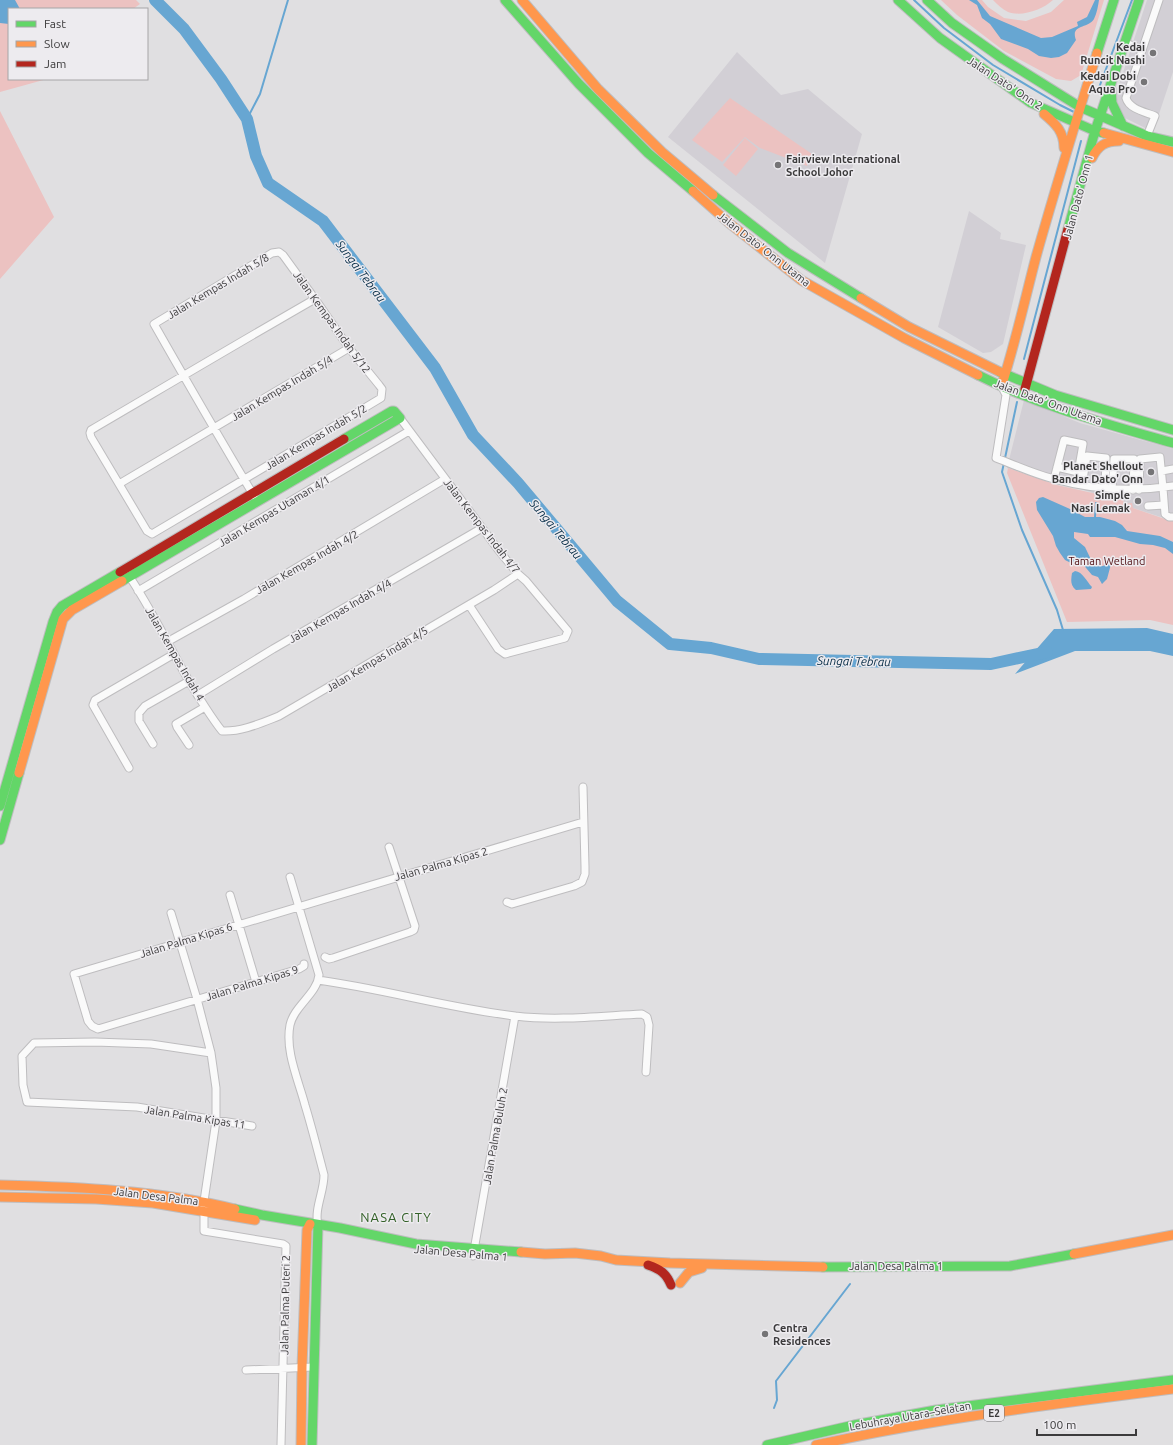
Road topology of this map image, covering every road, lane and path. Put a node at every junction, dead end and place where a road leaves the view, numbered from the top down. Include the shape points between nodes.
1 (505, 0) edge
2 (522, 0) edge
3 (898, 0) edge
4 (928, 0) edge
5 (1114, 0) edge
6 (1139, 0) edge
7 (1159, 0) edge
8 (1125, 43) junction
9 (1142, 49) junction
10 (1087, 85) junction
11 (1110, 87) junction
12 (1054, 92) junction
13 (1031, 103) junction
14 (1080, 107) junction
15 (1101, 117) junction
16 (1074, 123) junction
17 (1123, 126) junction
18 (1095, 131) junction
19 (1147, 136) junction
20 (1173, 142) edge
21 (1143, 145) junction
22 (1173, 152) edge
23 (1064, 159) junction
24 (1083, 176) junction
25 (788, 253) junction
26 (283, 255) joint
27 (780, 263) junction
28 (315, 299) junction
29 (1014, 347) junction
30 (349, 348) junction
31 (1034, 358) junction
32 (974, 359) junction
33 (1005, 374) junction
34 (184, 376) junction
35 (1026, 383) junction
36 (1002, 387) junction
37 (382, 390) joint
38 (1023, 395) junction
39 (1055, 395) junction
40 (400, 418) junction
41 (214, 428) junction
42 (1173, 430) edge
43 (409, 431) junction
44 (1173, 443) edge
45 (1057, 466) junction
46 (1173, 469) edge
47 (1162, 471) junction
48 (1078, 472) junction
49 (244, 479) junction
50 (445, 479) junction
51 (1054, 479) junction
52 (119, 484) junction
53 (1079, 485) junction
54 (1173, 486) edge
55 (1109, 488) junction
56 (1163, 488) junction
57 (1136, 490) junction
58 (252, 493) junction
59 (257, 502) junction
60 (1164, 505) junction
61 (1148, 506) dead end
62 (1173, 517) edge
63 (482, 528) junction
64 (128, 574) junction
65 (518, 574) junction
66 (138, 591) junction
67 (469, 605) junction
68 (167, 642) junction
69 (174, 654) junction
70 (188, 681) junction
71 (198, 696) junction
72 (205, 707) junction
73 (230, 732) joint
74 (19, 738) junction
75 (29, 740) junction
76 (153, 744) dead end
77 (189, 745) dead end
78 (129, 768) dead end
79 (583, 787) dead end
80 (0, 806) edge
81 (584, 822) junction
82 (0, 840) edge
83 (389, 847) dead end
84 (290, 877) dead end
85 (399, 877) junction
86 (230, 895) dead end
87 (506, 902) dead end
88 (298, 907) junction
89 (171, 913) dead end
90 (239, 924) junction
91 (180, 942) junction
92 (325, 957) dead end
93 (304, 964) dead end
94 (318, 980) junction
95 (256, 982) junction
96 (198, 1000) junction
97 (82, 1002) joint
98 (515, 1016) junction
99 (211, 1053) junction
100 (646, 1072) dead end
101 (216, 1121) junction
102 (252, 1126) dead end
103 (0, 1185) edge
104 (0, 1197) edge
105 (204, 1206) junction
106 (314, 1226) junction
107 (1173, 1235) edge
108 (474, 1253) junction
109 (637, 1262) junction
110 (718, 1265) junction
111 (302, 1367) junction
112 (313, 1367) junction
113 (284, 1369) junction
114 (246, 1370) dead end
115 (1173, 1380) edge
116 (1173, 1389) edge
117 (281, 1445) edge
118 (301, 1445) edge
119 (312, 1445) edge
120 (767, 1445) edge
121 (816, 1445) edge

1 - 27 main road, Jalan Dato' Onn Utama via 579,84 648,153
2 - 25 main road, Jalan Dato' Onn Utama via 598,89 662,152
3 - 13 main road, Jalan Dato' Onn 2 via 940,38
4 - 12 main road, Jalan Dato' Onn 2 via 952,23
5 - 10 main road
6 - 8 main road, Jalan Dato' Onn 1
7 - 9 street
8 - 9 street
8 - 11 main road, Jalan Dato' Onn 1
9 - 19 street via 1126,98 1132,107 1155,116
10 - 12 main road via 1072,94
10 - 14 main road
11 - 15 main road, Jalan Dato' Onn 1
11 - 17 main road via 1112,104
12 - 14 main road, Jalan Dato' Onn 2
13 - 16 main road, Jalan Dato' Onn 2
13 - 23 main road via 1057,124 1063,133
14 - 15 main road, Jalan Dato' Onn 2
14 - 16 main road
15 - 17 main road, Jalan Dato' Onn 2
15 - 18 main road, Jalan Dato' Onn 1
16 - 18 main road, Jalan Dato' Onn 2
16 - 23 main road
17 - 19 main road, Jalan Dato' Onn 2
18 - 21 main road, Jalan Dato' Onn 2
18 - 24 main road, Jalan Dato' Onn 1
19 - 20 main road, Jalan Dato' Onn 2
21 - 22 main road, Jalan Dato' Onn 2
21 - 24 main road via 1116,141 1100,144
23 - 29 main road
24 - 31 main road, Jalan Dato' Onn 1
25 - 27 main road
25 - 32 main road, Jalan Dato' Onn Utama via 909,327
26 - 28 street, Jalan Kempas Indah 5/12
26 - 34 street, Jalan Kempas Indah 5/8 via 279,252 272,253 154,324
27 - 36 main road, Jalan Dato' Onn Utama via 801,280 904,338
28 - 30 street, Jalan Kempas Indah 5/12
28 - 34 street
29 - 32 main road via 1007,356 996,363
29 - 33 main road
30 - 37 street, Jalan Kempas Indah 5/12
30 - 41 street, Jalan Kempas Indah 5/4
31 - 35 main road, Jalan Dato' Onn 1
31 - 39 main road via 1038,380
32 - 33 main road, Jalan Dato' Onn Utama
33 - 35 main road, Jalan Dato' Onn Utama
33 - 36 main road
34 - 41 street
34 - 52 street via 91,430
35 - 38 main road, Jalan Dato' Onn 1
35 - 39 main road, Jalan Dato' Onn Utama
36 - 38 main road, Jalan Dato' Onn Utama
36 - 51 street via 1006,395 996,458
37 - 49 street, Jalan Kempas Indah 5/2 via 381,398
38 - 44 main road, Jalan Dato' Onn Utama via 1097,421
39 - 42 main road, Jalan Dato' Onn Utama
40 - 43 street, Jalan Kempas Indah 4/7
40 - 58 main road via 392,411
40 - 59 main road
41 - 49 street
41 - 52 street, Jalan Kempas Indah 5/4
43 - 50 street, Jalan Kempas Indah 4/7
43 - 66 street, Jalan Kempas Utaman 4/1
45 - 48 street
45 - 48 street via 1064,440 1083,444
45 - 51 street
46 - 47 street
47 - 56 street
47 - 57 street via 1160,457 1140,459
48 - 53 street
49 - 52 street via 152,534 147,531
49 - 58 street
50 - 63 street, Jalan Kempas Indah 4/7
50 - 68 street, Jalan Kempas Indah 4/2
51 - 53 street
53 - 55 street
53 - 55 street via 1088,456 1106,458
54 - 56 street
55 - 57 street
55 - 57 street via 1114,459 1134,459
56 - 57 street
56 - 60 street
58 - 59 street
58 - 64 main road
59 - 64 main road
60 - 61 street
60 - 62 street via 1165,514
63 - 65 street, Jalan Kempas Indah 4/7
63 - 71 street, Jalan Kempas Indah 4/4
64 - 66 street, Jalan Kempas Indah 4
64 - 74 main road via 67,603 57,612
64 - 75 main road via 72,610 63,619
65 - 67 street, Jalan Kempas Indah 4/5
65 - 67 street, Jalan Kempas Indah 4/7 via 568,631 565,638 504,654
66 - 68 street, Jalan Kempas Indah 4
67 - 73 street, Jalan Kempas Indah 4/5 via 279,716
68 - 69 street, Jalan Kempas Indah 4
69 - 70 street, Jalan Kempas Indah 4
69 - 78 street via 93,702
70 - 71 street, Jalan Kempas Indah 4
70 - 76 street via 146,706 139,713 139,722
71 - 72 street, Jalan Kempas Indah 4
72 - 73 street, Jalan Kempas Indah 4 via 222,731
72 - 77 street via 176,724
74 - 75 main road
74 - 80 main road
75 - 82 main road
79 - 81 street
81 - 85 street, Jalan Palma Kipas 2
81 - 87 street via 585,874 582,882 521,902
83 - 85 street
84 - 88 street
85 - 88 street, Jalan Palma Kipas 2
85 - 92 street via 415,926 414,930 333,958
86 - 90 street
88 - 90 street, Jalan Palma Kipas 6
88 - 94 street
89 - 91 street
90 - 91 street, Jalan Palma Kipas 6
90 - 95 street
91 - 96 street
91 - 97 street, Jalan Palma Kipas 6 via 74,974
93 - 95 street, Jalan Palma Kipas 9 via 299,969
94 - 98 street
94 - 106 street via 290,1023 288,1040 324,1175
95 - 96 street, Jalan Palma Kipas 9
96 - 97 street, Jalan Palma Kipas 9 via 98,1029 88,1021
96 - 99 street
98 - 100 street via 547,1018 642,1014 647,1018 649,1025
98 - 108 street, Jalan Palma Buluh 2
99 - 101 street via 216,1088
99 - 101 street, Jalan Palma Kipas 11 via 151,1044 34,1043 22,1056 23,1085 27,1102 138,1107
101 - 102 street, Jalan Palma Kipas 11
101 - 105 street
103 - 105 main road, Jalan Desa Palma via 156,1194
104 - 105 main road, Jalan Desa Palma via 104,1199
105 - 106 main road, Jalan Desa Palma
105 - 113 street, Jalan Palma Puteri 2 via 203,1227 206,1232 286,1246
106 - 108 main road, Jalan Desa Palma 1 via 408,1248
106 - 111 main road
106 - 112 main road
107 - 110 main road, Jalan Desa Palma 1 via 1010,1266
108 - 109 main road, Jalan Desa Palma 1
109 - 110 main road, Jalan Desa Palma 1
109 - 110 main road via 663,1271 675,1284 692,1270
111 - 112 street
111 - 113 street
111 - 118 main road
112 - 119 main road
113 - 114 street
113 - 117 street, Jalan Palma Puteri 2
115 - 120 main road, Lebuhraya Utara–Selatan / E2 via 936,1410 854,1424
116 - 121 main road, Lebuhraya Utara–Selatan / E2 via 1027,1407

